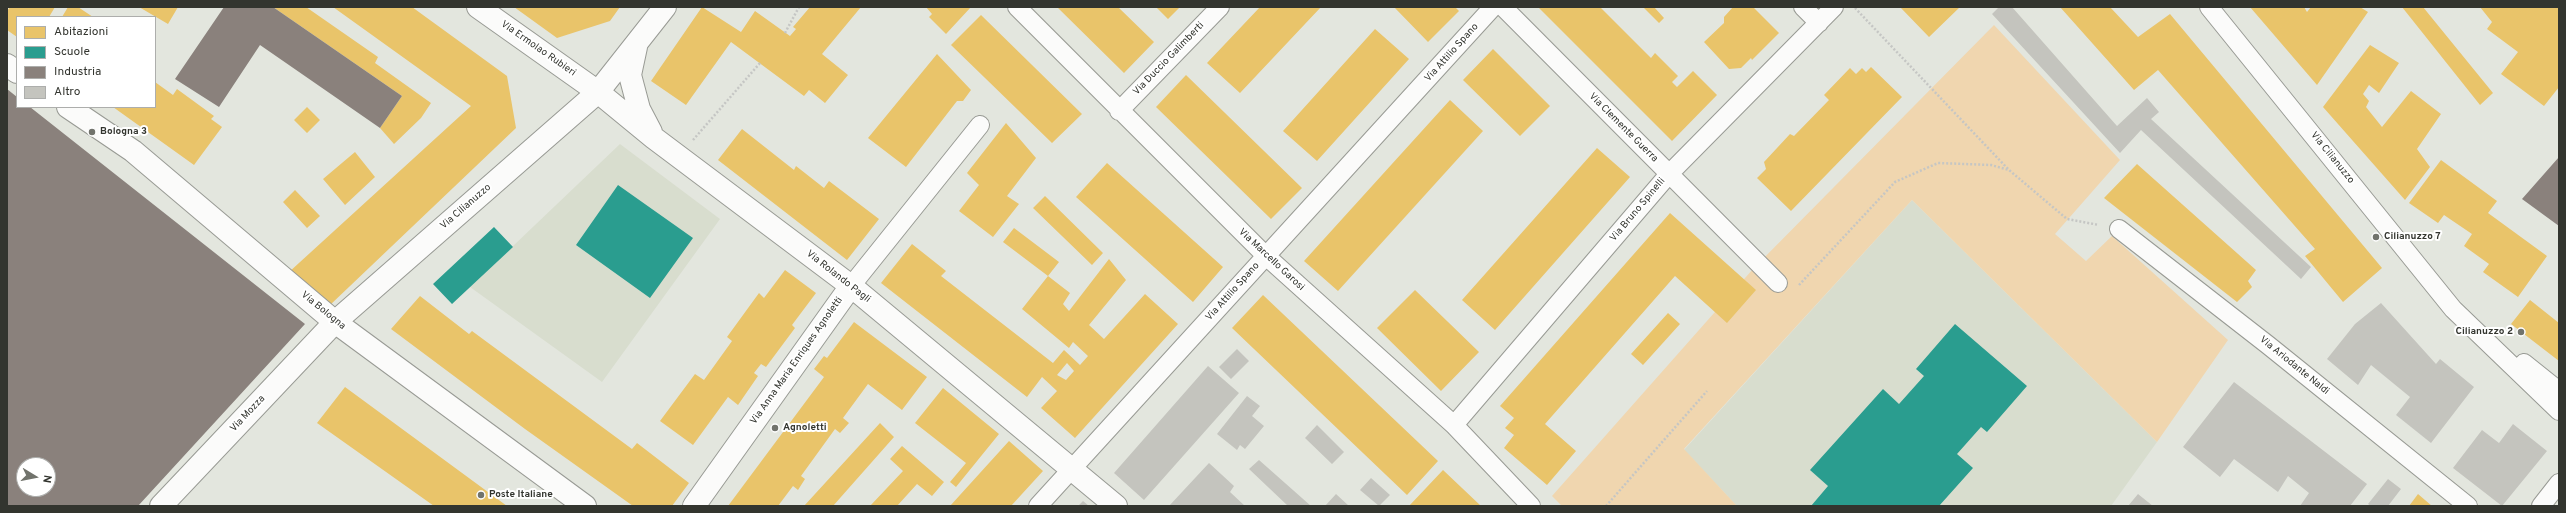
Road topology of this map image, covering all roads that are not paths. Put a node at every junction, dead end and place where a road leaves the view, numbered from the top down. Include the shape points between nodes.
1 (478, 7) edge
2 (665, 7) edge
3 (1016, 7) edge
4 (1220, 7) edge
5 (1493, 7) edge
6 (1503, 7) edge
7 (1803, 7) edge
8 (1834, 7) edge
9 (2209, 7) edge
10 (1819, 23) junction
11 (636, 45) junction
12 (7, 65) edge
13 (16, 71) edge
14 (598, 92) junction
15 (69, 108) edge
16 (1119, 111) junction
17 (980, 125) dead end
18 (654, 138) junction
19 (1669, 174) junction
20 (2119, 229) road end
21 (1266, 256) junction
22 (1778, 283) dead end
23 (851, 286) junction
24 (2453, 309) junction
25 (335, 322) junction
26 (2559, 391) edge
27 (2559, 411) edge
28 (1454, 425) junction
29 (1073, 468) junction
30 (2559, 483) edge
31 (161, 506) edge
32 (585, 506) edge
33 (694, 506) edge
34 (1038, 506) edge
35 (1116, 506) edge
36 (1532, 506) edge
37 (2468, 506) edge
38 (2541, 506) edge

1 - 14 street, Via Ermolao Rubieri
2 - 11 street, Via Cilianuzzo
3 - 16 street, Via Marcello Garosi
4 - 16 street, Via Duccio Galimberti
5 - 21 street, Via Attilio Spano
6 - 19 street, Via Clemente Guerra
7 - 10 street
8 - 10 street, Via Bruno Spinelli
9 - 24 street, Via Cilianuzzo
10 - 19 street, Via Bruno Spinelli
11 - 14 street, Via Cilianuzzo
11 - 18 street via 630,76 639,109
12 - 13 street
14 - 18 street, Via Rolando Pagli
14 - 25 street, Via Cilianuzzo
15 - 25 street, Via Bologna via 133,152
16 - 21 street, Via Marcello Garosi
17 - 23 street, Via Anna Maria Enriques Agnoletti
18 - 23 street, Via Rolando Pagli
19 - 22 street, Via Clemente Guerra
19 - 28 street, Via Bruno Spinelli
20 - 37 street, Via Ariodante Naldi
21 - 28 street, Via Marcello Garosi
21 - 29 street, Via Attilio Spano
23 - 29 street, Via Rolando Pagli
23 - 33 street, Via Anna Maria Enriques Agnoletti
24 - 26 street, Via Cilianuzzo
24 - 27 street, Via Cilianuzzo
25 - 31 street, Via Mozza
25 - 32 street, Via Bologna
28 - 36 street, Via Marcello Garosi
29 - 34 street, Via Attilio Spano
29 - 35 street, Via Rolando Pagli
30 - 38 street

